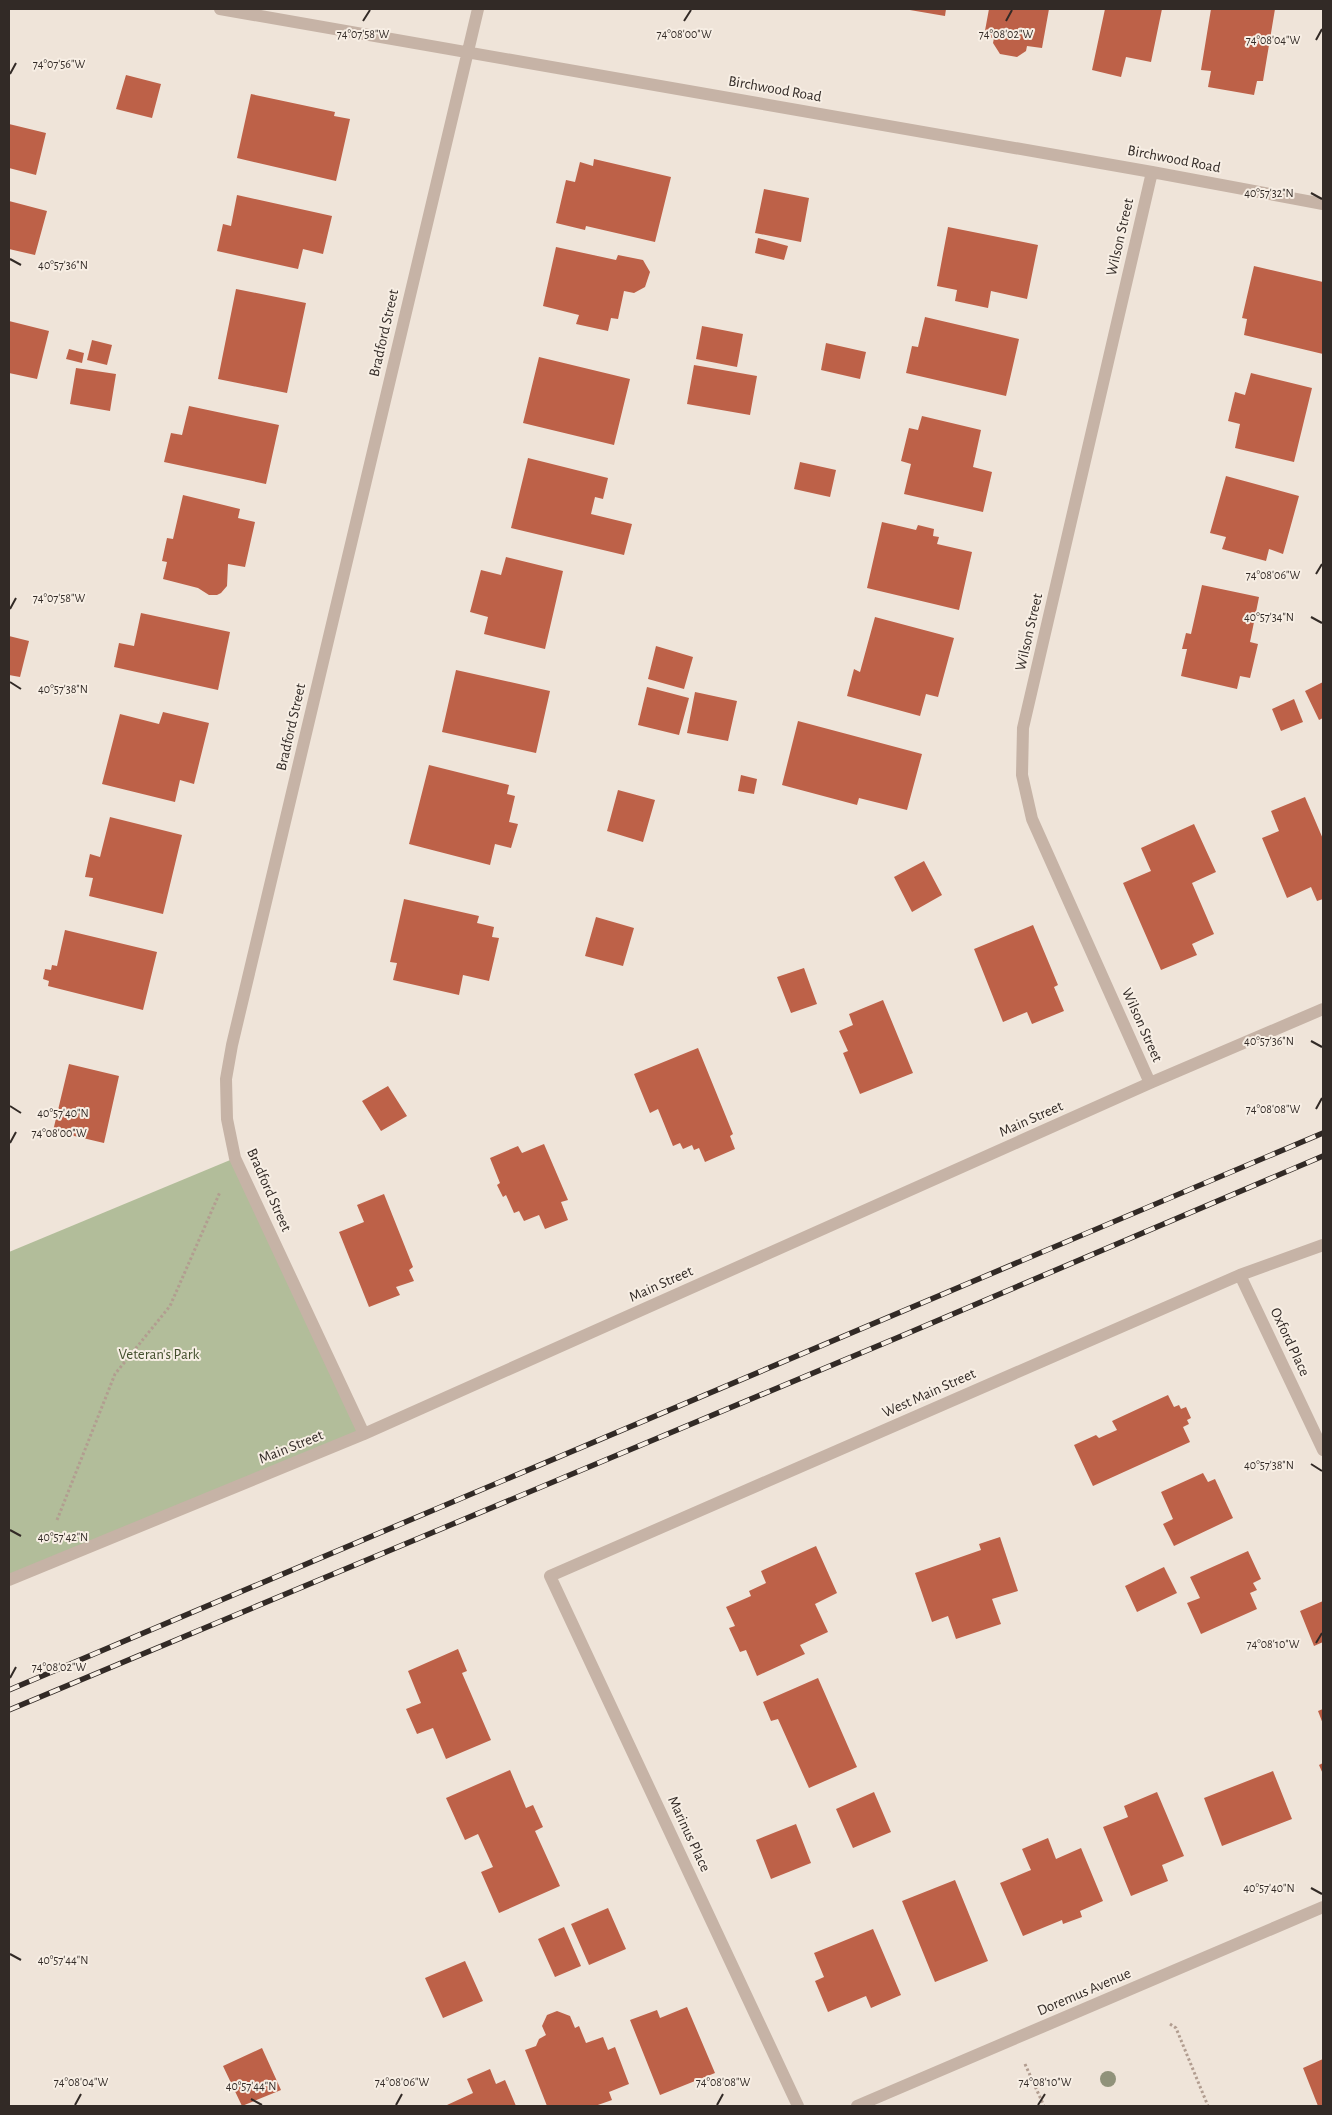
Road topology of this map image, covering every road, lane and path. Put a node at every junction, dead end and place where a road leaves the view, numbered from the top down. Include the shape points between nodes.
1 (220, 9) edge
2 (478, 9) edge
3 (467, 52) junction
4 (1152, 172) junction
5 (1323, 204) edge
6 (1323, 1009) edge
7 (1150, 1083) junction
8 (236, 1158) junction
9 (1323, 1245) edge
10 (1240, 1275) junction
11 (364, 1434) junction
12 (1323, 1450) edge
13 (57, 1520) dead end
14 (550, 1576) joint
15 (9, 1580) edge
16 (1323, 1907) edge
17 (1170, 2024) dead end
18 (1014, 2039) junction
19 (798, 2106) edge
20 (857, 2106) edge
21 (1044, 2106) edge
22 (1208, 2106) edge

1 - 3 street, Birchwood Road
2 - 3 street, Bradford Street
3 - 4 street, Birchwood Road
3 - 8 street, Bradford Street via 232,1045 226,1079 227,1119
4 - 5 street, Birchwood Road
4 - 7 street, Wilson Street via 1023,728 1022,775 1032,819
6 - 7 street, Main Street
7 - 11 street, Main Street
8 - 11 street, Bradford Street
8 - 13 path via 170,1306 114,1374
9 - 10 street, West Main Street
10 - 12 street, Oxford Place
10 - 14 street, West Main Street
11 - 15 street, Main Street
14 - 19 street, Marinus Place
16 - 18 street, Doremus Avenue
17 - 22 path via 1176,2028
18 - 20 street, Doremus Avenue
18 - 21 path

